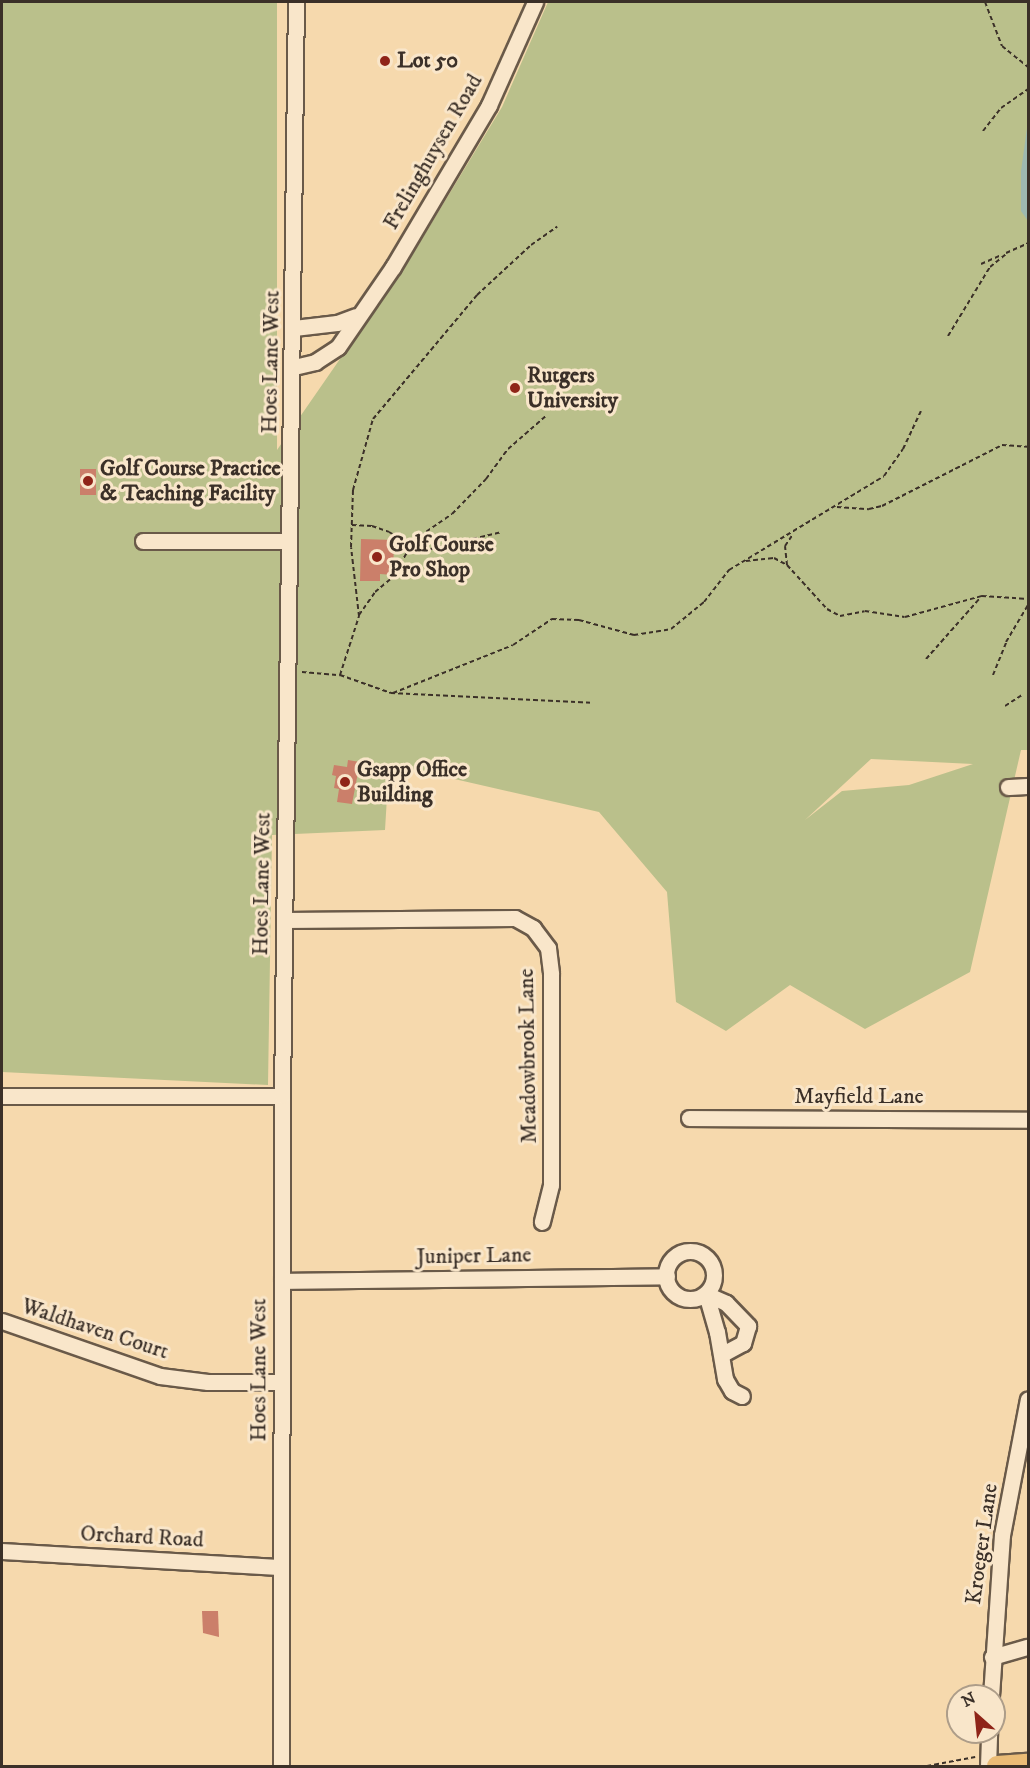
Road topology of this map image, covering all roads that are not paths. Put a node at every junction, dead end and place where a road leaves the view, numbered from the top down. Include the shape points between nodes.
1 (296, 2) edge
2 (535, 2) edge
3 (356, 316) junction
4 (294, 328) junction
5 (294, 367) junction
6 (143, 541) dead end
7 (289, 541) junction
8 (1029, 786) edge
9 (1008, 787) dead end
10 (284, 920) junction
11 (2, 1096) edge
12 (282, 1096) junction
13 (689, 1118) dead end
14 (1029, 1120) edge
15 (542, 1222) dead end
16 (667, 1276) junction
17 (282, 1281) junction
18 (706, 1294) junction
19 (2, 1321) edge
20 (722, 1354) junction
21 (282, 1382) junction
22 (742, 1396) dead end
23 (1029, 1399) edge
24 (2, 1551) edge
25 (280, 1568) junction
26 (1029, 1647) edge
27 (992, 1657) junction
28 (991, 1684) edge
29 (989, 1744) edge
30 (1029, 1764) edge
31 (281, 1767) edge
32 (988, 1767) edge
33 (997, 1767) edge

1 - 4 street, Hoes Lane West
2 - 3 street, Frelinghuysen Road via 489,105 393,267
3 - 4 street via 337,323
3 - 5 street, Frelinghuysen Road via 338,347 315,362
4 - 5 street, Hoes Lane West
5 - 7 street, Hoes Lane West
6 - 7 street
7 - 10 street, Hoes Lane West
8 - 9 street
10 - 12 street, Hoes Lane West
10 - 15 street, Meadowbrook Lane via 515,918 533,928 548,948 551,974 551,1185
11 - 12 street
12 - 17 street, Hoes Lane West
13 - 14 street, Mayfield Lane
16 - 17 street, Juniper Lane
16 - 18 street via 670,1288 684,1299
16 - 18 street via 675,1256 699,1253 712,1264 714,1274
17 - 21 street, Hoes Lane West
18 - 20 street
18 - 20 street via 726,1303 748,1326 743,1343
19 - 21 street, Waldhaven Court via 160,1377 208,1382
20 - 22 street via 725,1379 732,1391
21 - 25 street, Hoes Lane West
23 - 27 street, Kroeger Lane via 1002,1535
24 - 25 street, Orchard Road
25 - 31 street, Hoes Lane West
26 - 27 street
27 - 28 street, Kroeger Lane
29 - 32 street
30 - 33 main road

